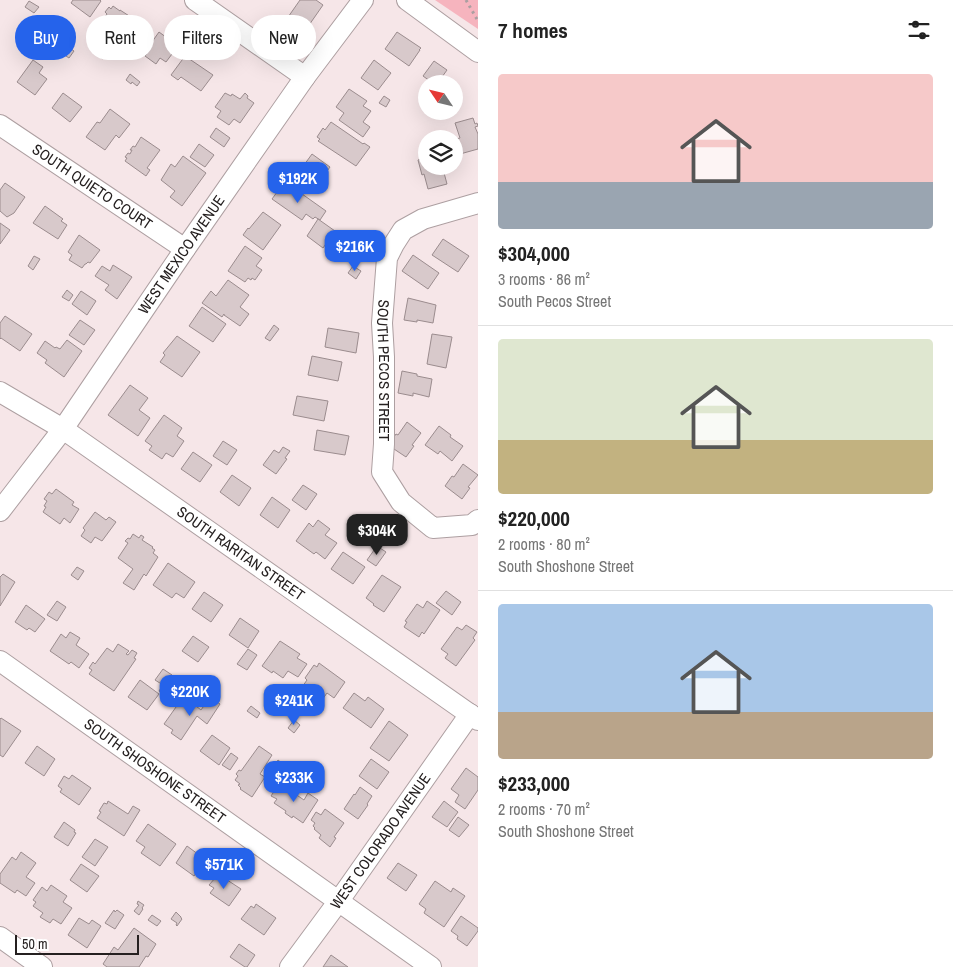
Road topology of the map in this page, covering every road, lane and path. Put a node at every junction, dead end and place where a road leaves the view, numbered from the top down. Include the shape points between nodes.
1 (194, 0) edge
2 (363, 0) edge
3 (407, 0) edge
4 (466, 0) edge
5 (478, 21) edge
6 (478, 52) edge
7 (305, 77) junction
8 (0, 126) edge
9 (478, 203) edge
10 (185, 248) junction
11 (0, 392) edge
12 (63, 430) junction
13 (0, 511) edge
14 (478, 520) edge
15 (0, 661) edge
16 (474, 717) edge
17 (338, 902) junction
18 (0, 937) edge
19 (42, 967) edge
20 (290, 967) edge
21 (431, 967) edge

1 - 7 street
2 - 7 street, WEST MEXICO AVENUE
3 - 6 street
4 - 5 path
7 - 10 street, WEST MEXICO AVENUE
8 - 10 street, SOUTH QUIETO COURT
9 - 14 street, SOUTH PECOS STREET via 423,219 403,230 387,258 382,323 382,472 401,502 433,528 472,525
10 - 12 street, WEST MEXICO AVENUE
11 - 12 street, SOUTH RARITAN STREET
12 - 13 street, WEST MEXICO AVENUE
12 - 16 street, SOUTH RARITAN STREET
15 - 17 street, SOUTH SHOSHONE STREET
16 - 17 street, WEST COLORADO AVENUE
17 - 20 street, WEST COLORADO AVENUE
17 - 21 street, SOUTH SHOSHONE STREET
18 - 19 street

